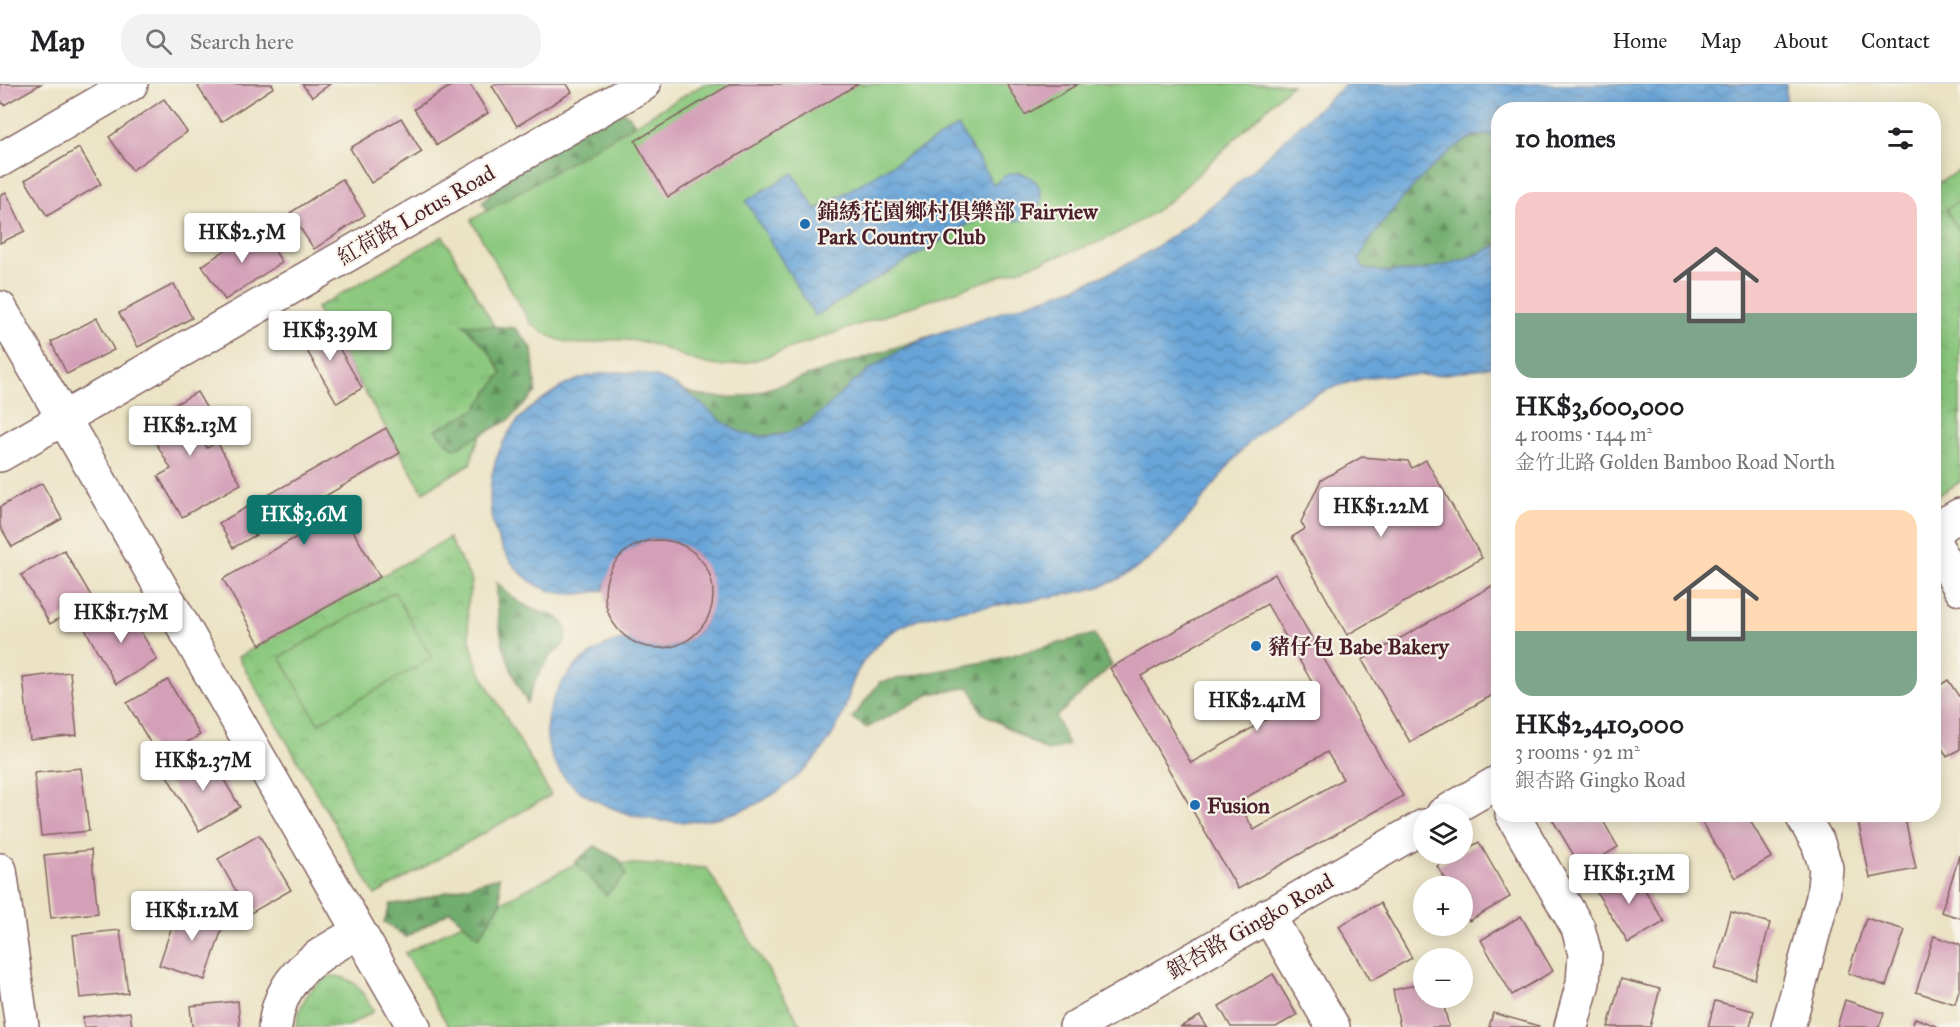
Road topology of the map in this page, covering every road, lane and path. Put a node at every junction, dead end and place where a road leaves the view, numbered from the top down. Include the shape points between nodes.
1 (131, 84) edge
2 (644, 84) edge
3 (0, 160) edge
4 (0, 308) edge
5 (64, 418) junction
6 (0, 455) edge
7 (1960, 515) edge
8 (1941, 526) edge
9 (1941, 554) edge
10 (1960, 588) edge
11 (1491, 789) edge
12 (1462, 804) edge
13 (1517, 822) edge
14 (1806, 822) edge
15 (1413, 832) edge
16 (0, 870) edge
17 (1268, 915) junction
18 (359, 932) junction
19 (22, 1027) edge
20 (275, 1027) edge
21 (414, 1027) edge
22 (1076, 1027) edge
23 (1334, 1027) edge
24 (1571, 1027) edge
25 (1788, 1027) edge

1 - 3 street
2 - 5 street, 紅荷路 Lotus Road
4 - 5 street
5 - 6 street, 紅荷路 Lotus Road
5 - 18 street
7 - 8 street
9 - 10 street
11 - 12 street
13 - 24 street via 1578,928 1585,954 1583,983
14 - 25 street via 1826,868 1823,897
15 - 17 street, 銀杏路 Gingko Road
16 - 19 street
17 - 22 street, 銀杏路 Gingko Road
17 - 23 street
18 - 20 street via 306,964 282,997
18 - 21 street

